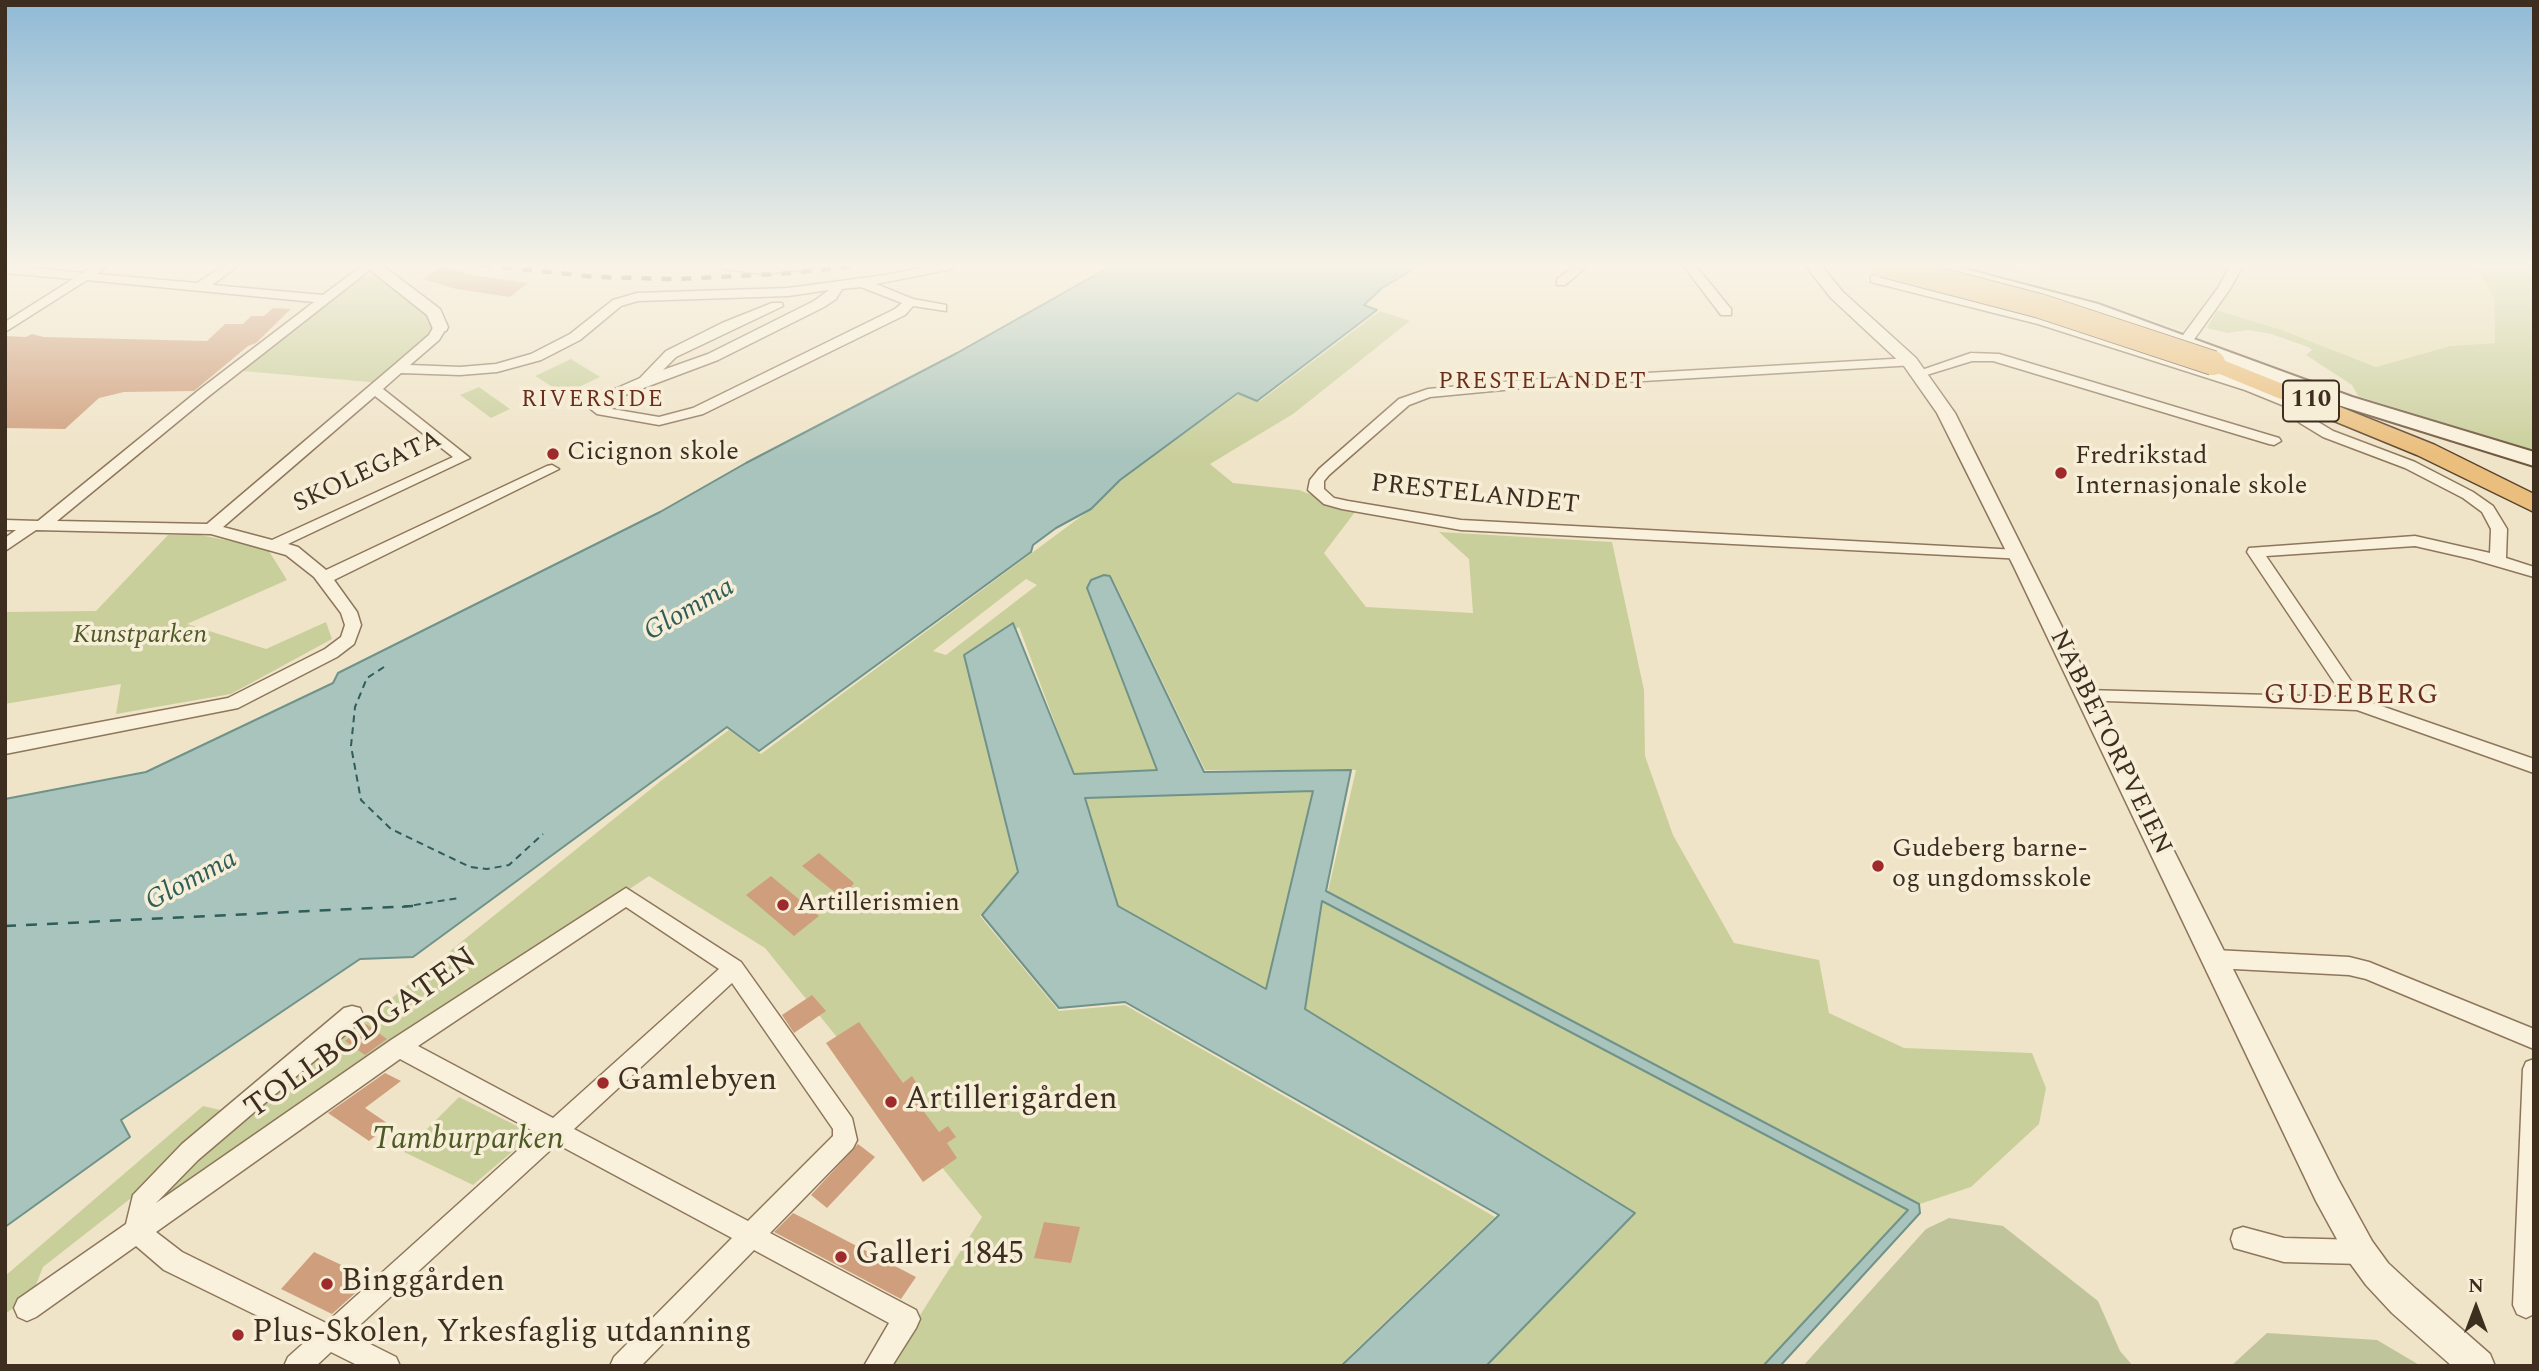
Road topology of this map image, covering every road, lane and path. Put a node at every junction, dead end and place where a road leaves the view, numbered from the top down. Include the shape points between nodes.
1 (286, 329) edge
2 (439, 329) edge
3 (585, 329) edge
4 (721, 329) edge
5 (769, 329) edge
6 (865, 329) edge
7 (1874, 329) edge
8 (2068, 329) edge
9 (2116, 329) edge
10 (2148, 329) edge
11 (2195, 329) edge
12 (2185, 342) junction
13 (1915, 368) junction
14 (398, 369) junction
15 (645, 381) junction
16 (374, 389) junction
17 (2274, 441) dead end
18 (2417, 446) junction
19 (2534, 459) edge
20 (552, 469) dead end
21 (2534, 491) edge
22 (2534, 503) edge
23 (5, 525) edge
24 (38, 525) junction
25 (211, 529) junction
26 (273, 545) junction
27 (5, 546) edge
28 (2018, 555) junction
29 (2498, 561) junction
30 (2534, 572) edge
31 (324, 578) junction
32 (2085, 696) junction
33 (2358, 704) junction
34 (5, 747) edge
35 (2534, 766) edge
36 (2215, 959) junction
37 (734, 968) junction
38 (352, 1015) dead end
39 (2534, 1039) edge
40 (399, 1047) junction
41 (2534, 1069) edge
42 (557, 1130) junction
43 (137, 1232) junction
44 (751, 1234) junction
45 (2243, 1238) dead end
46 (2361, 1252) junction
47 (2526, 1305) dead end
48 (27, 1308) dead end
49 (329, 1337) junction
50 (297, 1366) edge
51 (387, 1366) edge
52 (622, 1366) edge
53 (877, 1366) edge
54 (2479, 1366) edge

1 - 24 street
2 - 14 street
3 - 14 street via 536,357 497,368
4 - 15 street via 671,354
5 - 15 street
6 - 15 street via 698,411 659,421 602,411 590,403
7 - 13 street, NABBETORPVEIEN
8 - 29 street via 2287,402 2328,434 2410,465 2477,500 2497,520
9 - 18 highway, 110, bridge via 2284,390
10 - 12 main road
11 - 12 street
12 - 19 main road via 2345,401
13 - 17 street via 1994,357
13 - 28 street, NABBETORPVEIEN via 1946,413
13 - 28 street, PRESTELANDET via 1524,384 1428,393 1404,402 1324,472 1315,486 1329,501 1461,525
14 - 16 street
16 - 25 street
16 - 26 street, SKOLEGATA via 463,458
18 - 21 highway, 110
18 - 22 highway, 110
20 - 31 street
23 - 24 street
24 - 25 street
24 - 27 street
25 - 26 street
26 - 31 street via 299,556
28 - 32 street, NABBETORPVEIEN
29 - 30 street
29 - 33 street via 2415,541 2255,552
31 - 34 street via 354,625 348,640 331,653 232,704
32 - 33 street
32 - 36 street, NABBETORPVEIEN
33 - 35 street
36 - 39 street via 2369,971
36 - 46 street, NABBETORPVEIEN
37 - 40 street, TOLLBODGATEN via 625,896
37 - 42 street
37 - 44 street via 844,1126 845,1140
38 - 43 street via 160,1181 141,1203
40 - 42 street
40 - 43 street, TOLLBODGATEN
41 - 47 street
42 - 44 street
42 - 49 street
43 - 48 street, TOLLBODGATEN
43 - 49 street via 173,1261
44 - 52 street
44 - 53 street via 907,1319
45 - 46 street via 2284,1250
46 - 54 street, NABBETORPVEIEN via 2404,1301
49 - 50 street
49 - 51 street

